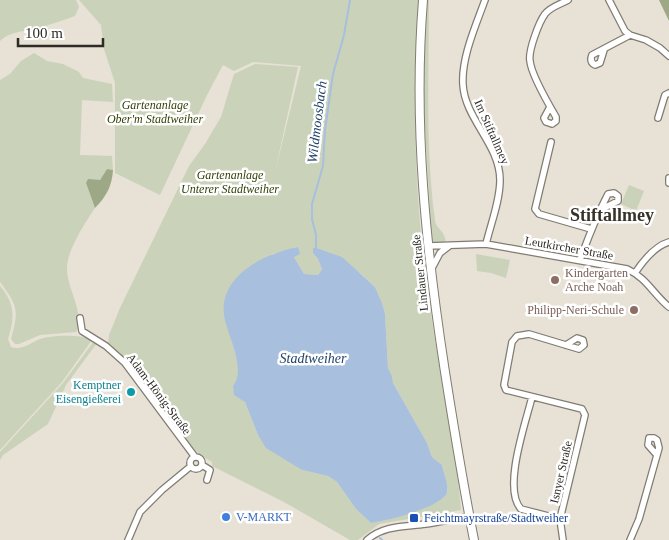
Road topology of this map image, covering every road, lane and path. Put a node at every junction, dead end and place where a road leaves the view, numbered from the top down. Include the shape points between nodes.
1 (423, 0) edge
2 (484, 0) edge
3 (568, 0) edge
4 (608, 0) edge
5 (630, 35) junction
6 (604, 50) dead end
7 (669, 56) edge
8 (669, 93) edge
9 (550, 107) dead end
10 (658, 118) dead end
11 (551, 142) dead end
12 (669, 178) edge
13 (669, 183) edge
14 (600, 210) dead end
15 (591, 229) junction
16 (669, 242) edge
17 (486, 244) junction
18 (450, 245) junction
19 (428, 246) junction
20 (580, 260) junction
21 (431, 272) junction
22 (635, 273) junction
23 (669, 307) edge
24 (80, 318) dead end
25 (566, 345) dead end
26 (532, 397) junction
27 (656, 454) dead end
28 (195, 457) junction
29 (202, 465) junction
30 (191, 466) junction
31 (207, 480) dead end
32 (469, 516) junction
33 (560, 519) junction
34 (128, 540) edge
35 (367, 540) edge
36 (474, 540) edge
37 (563, 540) edge
38 (630, 540) edge

1 - 19 main road, Lindauer Straße via 419,80 421,176
2 - 17 street, Im Stiftallmey via 462,74 467,102 494,154 500,179
3 - 9 street via 546,13 530,52 533,72
4 - 5 street
5 - 6 street
5 - 7 street via 646,40
8 - 10 street via 665,95
11 - 15 street via 535,209 540,214
12 - 13 street
14 - 15 street
15 - 20 street
16 - 22 street via 650,254
17 - 18 street, Leutkircher Straße
17 - 20 street, Leutkircher Straße
18 - 19 street, Leutkircher Straße
18 - 21 street via 440,253
19 - 21 main road, Lindauer Straße
20 - 22 street, Leutkircher Straße
21 - 32 main road, Lindauer Straße
22 - 23 street, Leutkircher Straße
24 - 28 street, Adam-Hönig-Straße via 82,331 125,362
25 - 26 street via 525,334 512,342 504,385 506,390
26 - 33 street via 513,476 515,498 521,509
26 - 33 street, Isnyer Straße via 582,409 585,415
27 - 38 street via 639,519
28 - 29 street via 200,458
28 - 30 street via 190,461
29 - 30 street via 196,469
29 - 31 street via 210,470
30 - 34 street via 140,512
32 - 35 street via 427,524 392,526
32 - 36 main road, Lindauer Straße
33 - 37 street, Isnyer Straße

